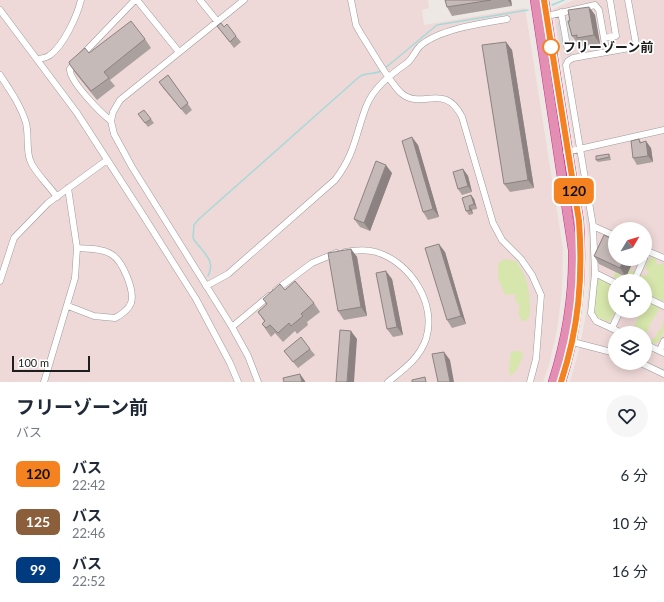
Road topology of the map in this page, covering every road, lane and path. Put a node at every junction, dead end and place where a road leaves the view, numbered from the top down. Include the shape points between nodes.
1 (81, 0) edge
2 (136, 0) edge
3 (200, 0) edge
4 (244, 0) edge
5 (351, 0) edge
6 (535, 0) edge
7 (544, 0) edge
8 (610, 0) edge
9 (628, 0) edge
10 (595, 3) edge
11 (0, 10) edge
12 (561, 12) junction
13 (547, 16) junction
14 (507, 19) dead end
15 (217, 21) junction
16 (568, 51) dead end
17 (179, 52) junction
18 (38, 60) junction
19 (0, 75) edge
20 (389, 76) junction
21 (111, 121) junction
22 (664, 130) edge
23 (580, 149) junction
24 (563, 153) junction
25 (107, 160) junction
26 (68, 188) junction
27 (57, 197) junction
28 (594, 226) junction
29 (608, 233) edge
30 (77, 248) junction
31 (652, 252) edge
32 (0, 253) edge
33 (7, 256) junction
34 (664, 258) edge
35 (594, 273) junction
36 (608, 279) edge
37 (0, 281) edge
38 (206, 286) junction
39 (652, 300) edge
40 (68, 306) junction
41 (664, 306) edge
42 (232, 326) junction
43 (608, 326) edge
44 (664, 341) edge
45 (573, 342) junction
46 (652, 347) edge
47 (608, 351) edge
48 (662, 352) edge
49 (652, 368) edge
50 (664, 374) edge
51 (44, 382) edge
52 (238, 382) edge
53 (258, 382) edge
54 (388, 382) edge
55 (530, 382) edge
56 (553, 382) edge
57 (561, 382) edge

1 - 18 lane via 69,31 50,56
2 - 17 lane
2 - 21 lane via 70,69 73,80
3 - 15 lane
4 - 15 lane
5 - 20 lane via 356,25
6 - 24 highway
7 - 13 highway
8 - 10 lane via 616,36 604,41 599,10
9 - 23 lane via 635,46 573,58 567,63
10 - 12 lane
11 - 18 lane
12 - 13 lane
12 - 16 lane
13 - 24 highway
14 - 20 lane via 467,26 431,40
15 - 17 lane
17 - 21 lane via 120,100
18 - 25 lane via 77,113
19 - 27 lane via 15,99 26,124 30,159 36,172
20 - 38 lane via 374,92 366,106 353,151 335,180 228,274
20 - 55 lane via 402,93 417,99 447,99 457,107 462,117 493,223 502,240 521,259 532,275 541,295 536,359
21 - 38 lane via 122,150
22 - 23 lane
23 - 24 lane
23 - 28 lane
24 - 45 highway via 579,221 581,252 580,296
24 - 56 highway via 574,272 569,322
25 - 26 lane
25 - 52 lane via 196,299
26 - 27 lane
26 - 30 lane
27 - 33 lane via 14,238
28 - 29 lane
28 - 35 lane
30 - 40 lane via 75,278
30 - 40 lane via 102,250 112,254 119,261 133,294 130,305 115,318 94,316
31 - 34 lane
32 - 33 lane
33 - 37 lane
35 - 36 lane
35 - 43 lane via 592,316 596,321
38 - 42 lane
39 - 41 lane
40 - 51 lane
42 - 53 lane
42 - 54 lane via 312,263 335,253 375,251 392,259 414,279 428,313 426,338 420,353 407,368
44 - 48 lane
45 - 47 lane
45 - 57 highway
46 - 48 lane
49 - 50 lane

